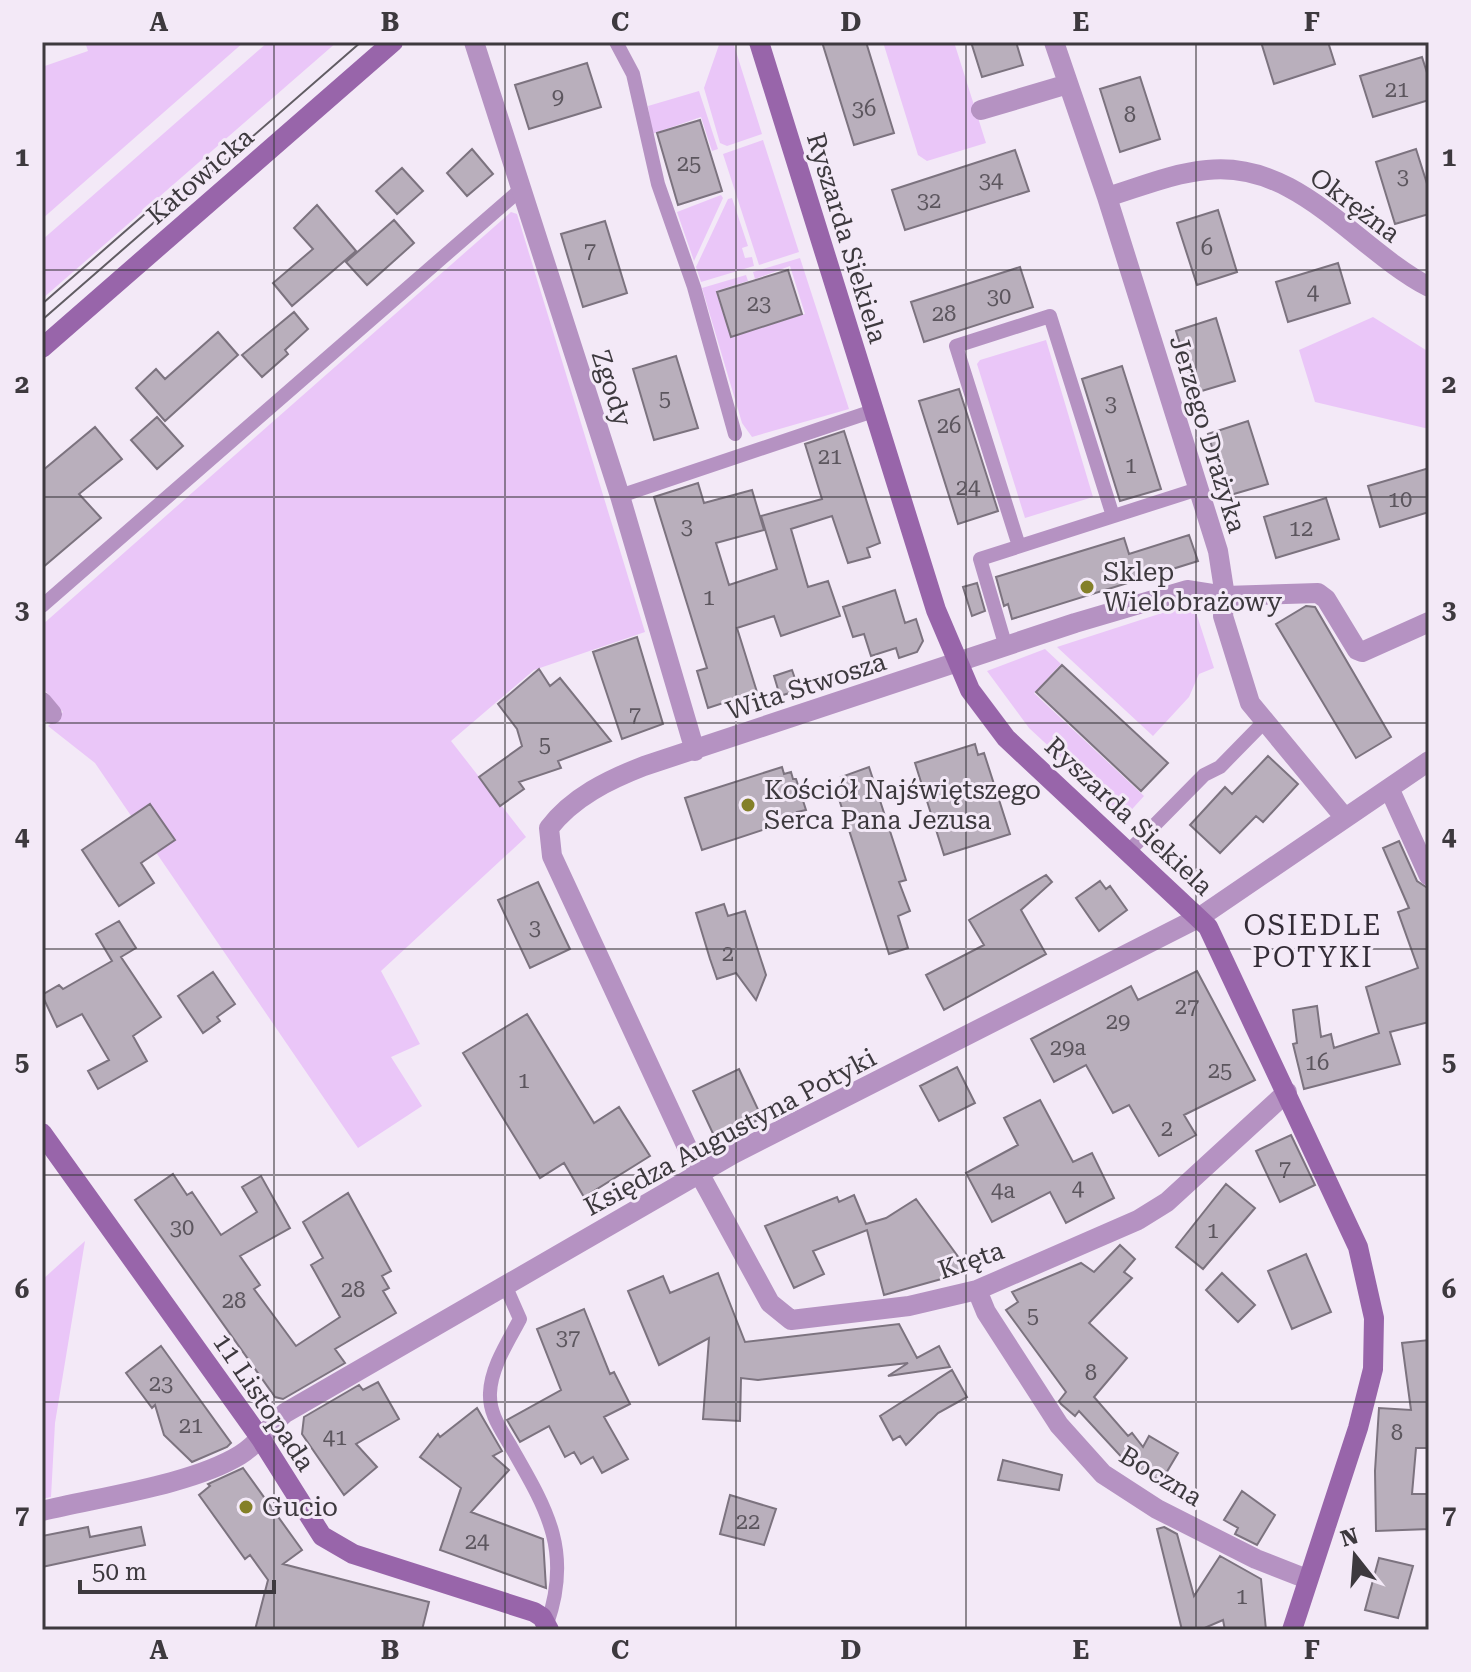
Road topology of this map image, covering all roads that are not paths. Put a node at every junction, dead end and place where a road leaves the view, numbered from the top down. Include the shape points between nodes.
1 (393, 42) edge
2 (474, 42) edge
3 (616, 42) edge
4 (759, 42) edge
5 (1054, 42) edge
6 (1068, 84) junction
7 (981, 110) dead end
8 (520, 190) junction
9 (1107, 197) junction
10 (1429, 287) edge
11 (42, 348) edge
12 (873, 411) junction
13 (735, 434) dead end
14 (1198, 489) junction
15 (620, 496) junction
16 (1113, 516) junction
17 (1019, 546) junction
18 (1225, 596) junction
19 (42, 606) edge
20 (1429, 622) edge
21 (1006, 647) junction
22 (957, 664) junction
23 (1265, 721) junction
24 (695, 751) junction
25 (1429, 761) edge
26 (1389, 788) junction
27 (1345, 818) junction
28 (1128, 852) junction
29 (1429, 876) edge
30 (1200, 917) junction
31 (1287, 1092) junction
32 (42, 1133) edge
33 (699, 1173) junction
34 (505, 1285) junction
35 (977, 1290) junction
36 (261, 1439) junction
37 (42, 1511) edge
38 (1307, 1579) junction
39 (548, 1627) edge
40 (1292, 1630) edge

1 - 11 street, Katowicka
2 - 8 street, Zgody
3 - 13 lane via 633,74 658,184 694,287
4 - 12 street, Ryszarda Siekiela
5 - 6 street, Jerzego Drażyka
6 - 7 street
6 - 9 street, Jerzego Drażyka
8 - 15 street, Zgody
8 - 19 lane
9 - 10 street, Okrężna via 1185,173 1250,172 1304,196 1399,271
9 - 14 street, Jerzego Drażyka
12 - 15 lane
12 - 22 street, Ryszarda Siekiela
14 - 16 lane
14 - 18 street, Jerzego Drażyka via 1218,551
15 - 24 street, Zgody
16 - 17 lane
16 - 17 lane via 1050,316 956,346
17 - 21 lane via 980,559
18 - 20 street, Wita Stwosza via 1318,593 1362,652
18 - 21 street, Wita Stwosza via 1187,590
18 - 23 street, Jerzego Drażyka via 1223,616 1250,703
21 - 22 street, Wita Stwosza
22 - 24 street, Wita Stwosza
22 - 28 street, Ryszarda Siekiela via 1006,738
23 - 27 street, Jerzego Drażyka
23 - 28 lane
24 - 33 street, Wita Stwosza via 607,780 557,818 548,842
25 - 26 street, Księdza Augustyna Potyki
26 - 27 street, Księdza Augustyna Potyki
26 - 29 street
27 - 30 street, Księdza Augustyna Potyki
28 - 30 street, Ryszarda Siekiela
30 - 31 street, Ryszarda Siekiela via 1219,944
30 - 33 street, Księdza Augustyna Potyki
31 - 35 street, Kręta via 1153,1212
31 - 38 street, Ryszarda Siekiela via 1358,1247 1376,1344 1358,1428
32 - 36 street, 11 Listopada
33 - 34 street, Księdza Augustyna Potyki
33 - 35 street, Kręta via 770,1303 791,1320 909,1306
34 - 36 street, Księdza Augustyna Potyki via 285,1413
34 - 39 lane via 520,1319 492,1378 490,1404 552,1527 560,1574
35 - 38 street, Boczna via 1059,1425 1103,1474 1157,1509
36 - 37 street, Księdza Augustyna Potyki via 201,1472
36 - 39 street, 11 Listopada via 312,1522 332,1544 534,1612
38 - 40 street, Ryszarda Siekiela

